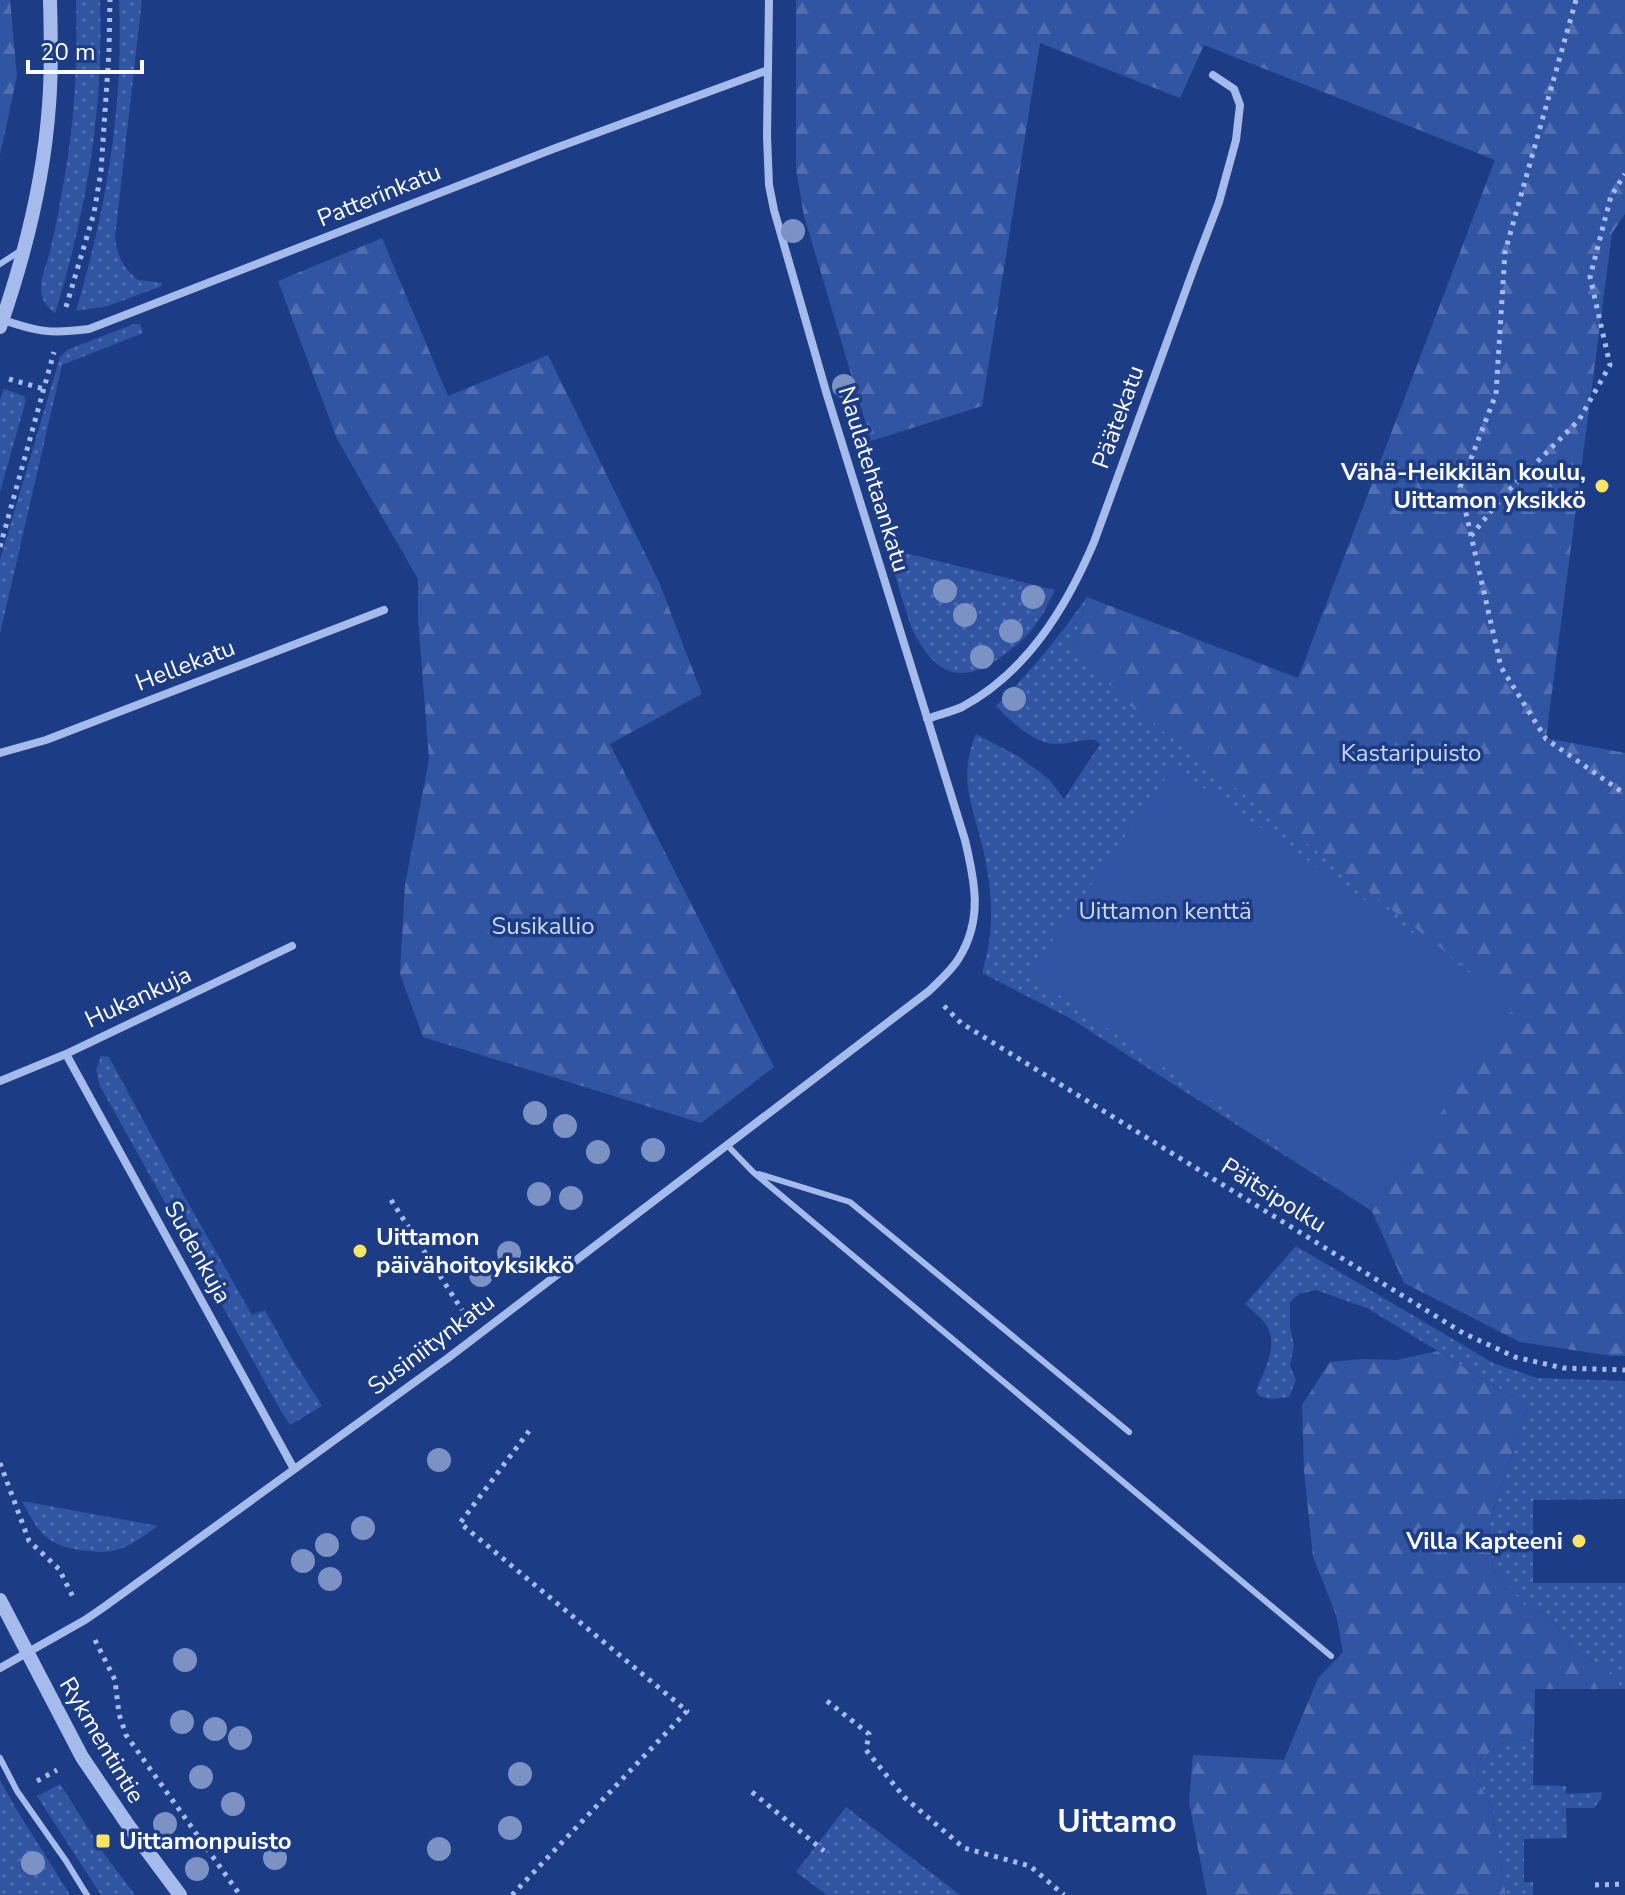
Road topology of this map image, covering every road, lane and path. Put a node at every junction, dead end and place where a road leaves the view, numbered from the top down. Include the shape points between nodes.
1 (50, 0) edge
2 (110, 0) edge
3 (769, 0) edge
4 (1576, 0) edge
5 (768, 70) junction
6 (1213, 75) dead end
7 (1625, 174) edge
8 (22, 250) junction
9 (0, 264) edge
10 (1, 324) edge
11 (59, 333) junction
12 (9, 379) dead end
13 (44, 389) junction
14 (1471, 536) junction
15 (0, 547) edge
16 (384, 610) dead end
17 (927, 719) junction
18 (0, 753) edge
19 (1625, 794) edge
20 (292, 946) dead end
21 (958, 961) joint
22 (929, 991) junction
23 (66, 1054) junction
24 (0, 1081) edge
25 (727, 1145) junction
26 (753, 1172) junction
27 (391, 1200) dead end
28 (462, 1310) dead end
29 (1625, 1370) edge
30 (529, 1431) dead end
31 (1129, 1432) dead end
32 (0, 1463) edge
33 (294, 1469) junction
34 (59, 1569) dead end
35 (0, 1600) edge
36 (27, 1653) junction
37 (1331, 1656) dead end
38 (0, 1668) edge
39 (115, 1680) dead end
40 (827, 1701) dead end
41 (0, 1758) edge
42 (752, 1792) dead end
43 (824, 1851) dead end
44 (1625, 1884) edge
45 (1595, 1885) dead end
46 (87, 1895) edge
47 (180, 1895) edge
48 (240, 1895) edge
49 (512, 1895) edge
50 (1064, 1895) edge

1 - 8 street via 44,155
2 - 11 path via 101,171
3 - 5 street, Naulatehtaankatu
4 - 14 path via 1505,252 1496,394 1460,487
5 - 11 street, Patterinkatu via 89,329
5 - 17 street, Naulatehtaankatu via 769,185 778,230
6 - 17 street, Päätekatu via 1234,89 1240,105 1223,189 1077,582 1027,656 997,685 960,708
7 - 14 path via 1611,196 1590,277 1610,365 1579,420
8 - 9 lane
8 - 10 street
10 - 11 street, Patterinkatu
11 - 13 path
12 - 13 path
13 - 15 path
14 - 19 path via 1501,667 1546,739
16 - 18 street, Hellekatu
17 - 21 street, Naulatehtaankatu via 965,840 976,897 973,925
20 - 23 street, Hukankuja
21 - 22 street, Susiniitynkatu
22 - 25 street, Susiniitynkatu
22 - 29 path, Päitsipolku via 961,1023 1463,1333 1539,1363
23 - 24 street, Hukankuja
23 - 33 street, Sudenkuja
25 - 26 lane
25 - 33 street, Susiniitynkatu
26 - 31 lane via 850,1202
26 - 37 lane
27 - 28 path
30 - 49 path via 460,1523 687,1711
32 - 34 path via 29,1541
33 - 36 street, Susiniitynkatu via 104,1607
35 - 36 street, Rykmentintie
36 - 38 street, Susiniitynkatu
36 - 47 street, Rykmentintie via 82,1757
39 - 48 path via 126,1735
40 - 50 path via 869,1734 866,1750 904,1797 964,1848 1030,1866
41 - 46 lane
42 - 43 path
44 - 45 path

